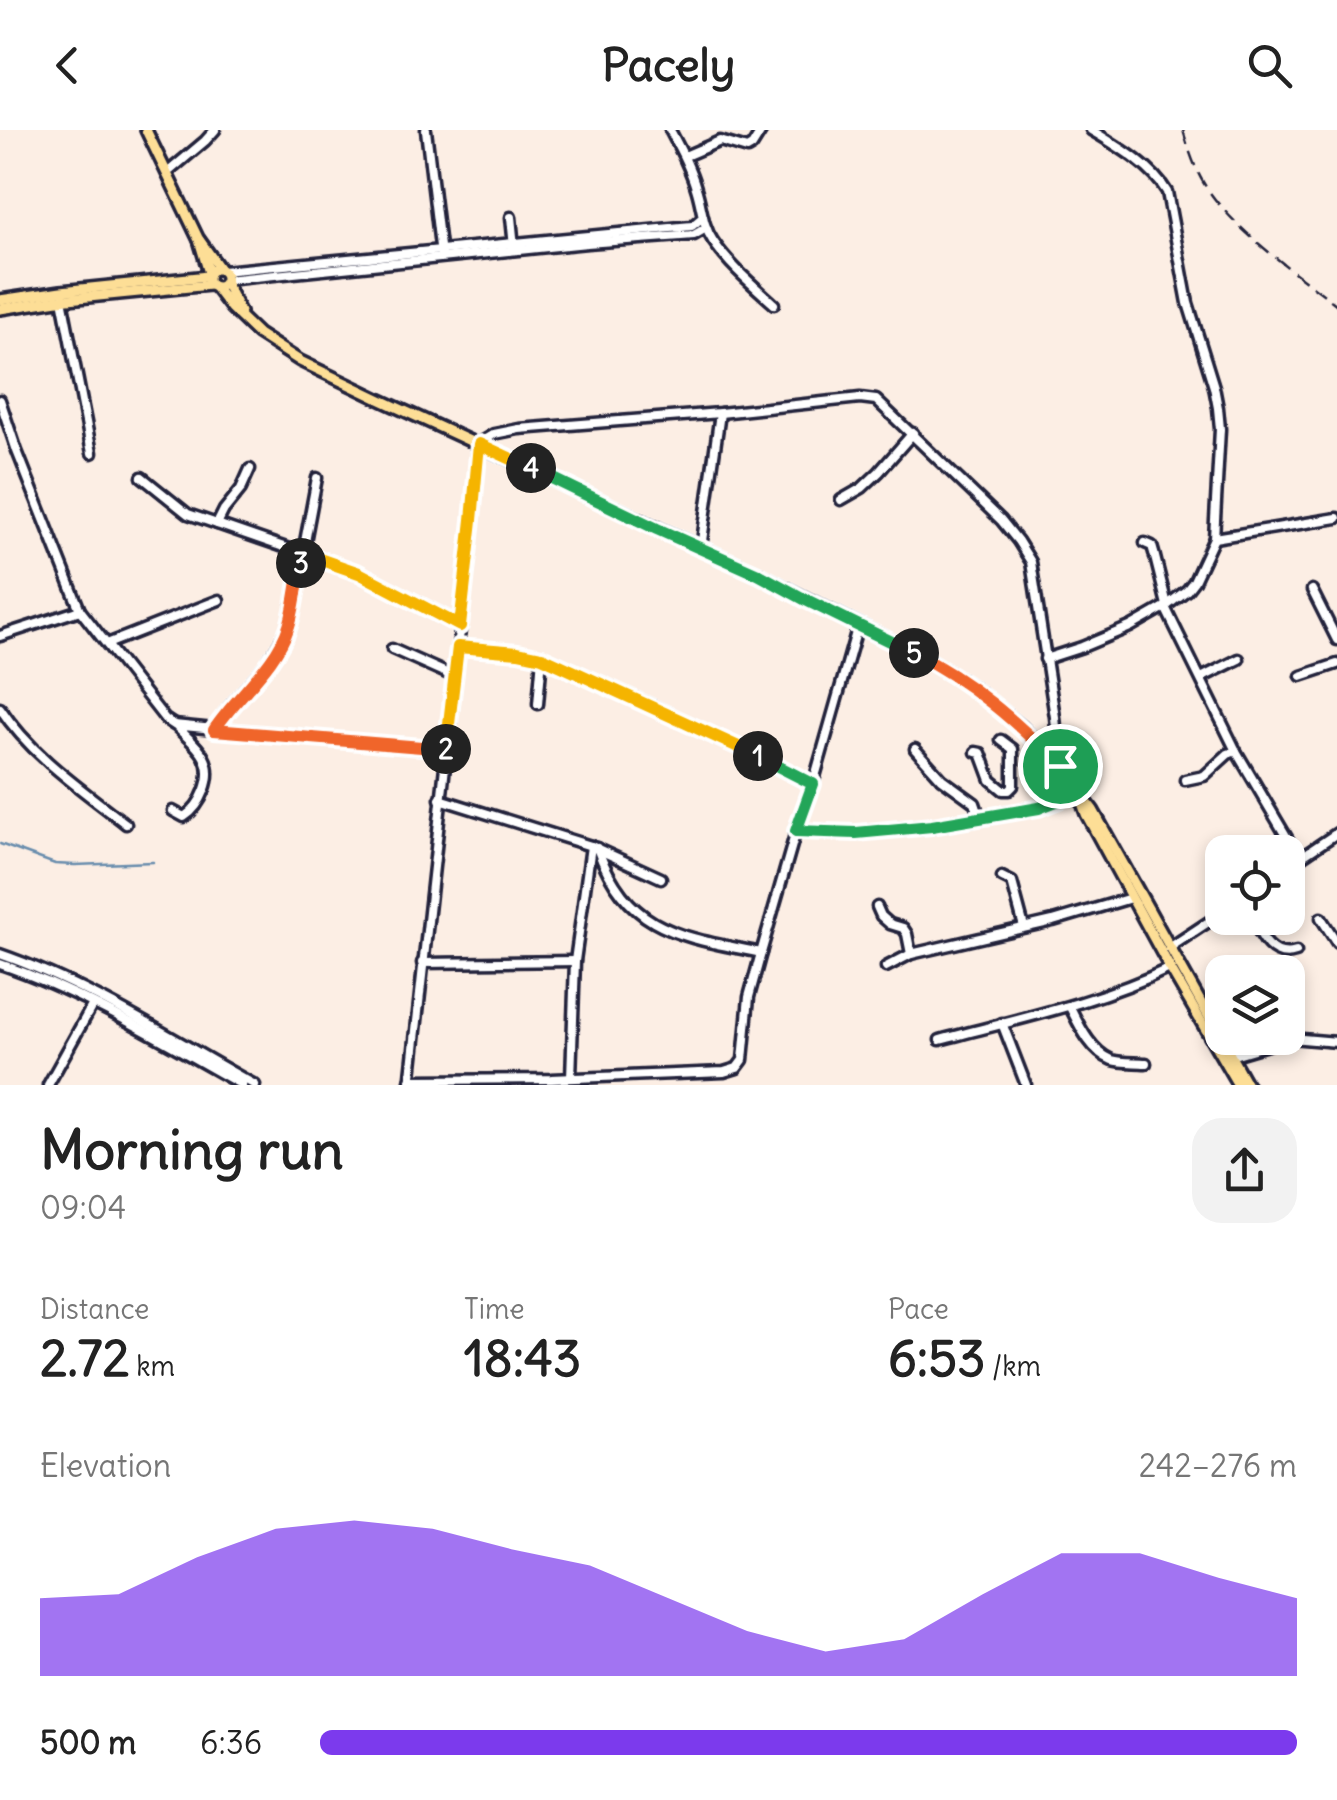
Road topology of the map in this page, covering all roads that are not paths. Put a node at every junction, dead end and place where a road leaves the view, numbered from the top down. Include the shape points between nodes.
1 (146, 130) edge
2 (215, 130) edge
3 (426, 130) edge
4 (670, 130) edge
5 (762, 130) edge
6 (1091, 130) edge
7 (685, 156) junction
8 (167, 173) junction
9 (512, 217) dead end
10 (703, 217) junction
11 (706, 228) junction
12 (198, 238) junction
13 (604, 238) junction
14 (514, 247) junction
15 (441, 254) junction
16 (224, 276) junction
17 (210, 280) junction
18 (62, 299) junction
19 (0, 300) edge
20 (774, 304) dead end
21 (0, 309) edge
22 (243, 320) junction
23 (0, 400) edge
24 (720, 413) junction
25 (913, 433) junction
26 (479, 444) junction
27 (92, 453) dead end
28 (250, 469) dead end
29 (142, 478) dead end
30 (318, 478) dead end
31 (840, 500) dead end
32 (1337, 518) edge
33 (217, 524) junction
34 (1214, 538) junction
35 (1145, 543) dead end
36 (702, 548) junction
37 (302, 553) junction
38 (1312, 590) dead end
39 (219, 600) dead end
40 (1166, 606) junction
41 (80, 610) junction
42 (858, 625) junction
43 (460, 626) junction
44 (0, 636) edge
45 (1337, 640) edge
46 (106, 644) junction
47 (458, 647) junction
48 (392, 649) dead end
49 (542, 657) junction
50 (1239, 659) dead end
51 (1046, 660) junction
52 (1337, 664) edge
53 (1301, 676) dead end
54 (455, 677) junction
55 (1201, 678) junction
56 (538, 704) dead end
57 (0, 708) edge
58 (174, 725) junction
59 (214, 730) junction
60 (1000, 740) dead end
61 (915, 749) dead end
62 (446, 750) junction
63 (1236, 751) junction
64 (976, 752) dead end
65 (1060, 766) junction
66 (1185, 780) dead end
67 (813, 784) junction
68 (1003, 790) junction
69 (1078, 792) junction
70 (440, 799) junction
71 (173, 811) dead end
72 (1004, 813) junction
73 (980, 818) junction
74 (126, 824) dead end
75 (796, 831) junction
76 (1285, 835) edge
77 (1336, 836) edge
78 (594, 847) junction
79 (1305, 854) edge
80 (1002, 877) dead end
81 (661, 878) dead end
82 (1131, 898) junction
83 (877, 908) dead end
84 (1320, 918) dead end
85 (1205, 923) edge
86 (1024, 928) junction
87 (1261, 935) edge
88 (1337, 942) edge
89 (1164, 946) junction
90 (1296, 952) dead end
91 (760, 953) junction
92 (0, 954) edge
93 (911, 954) junction
94 (574, 961) junction
95 (0, 964) edge
96 (422, 964) junction
97 (886, 966) dead end
98 (1170, 968) junction
99 (1192, 998) junction
100 (93, 1004) junction
101 (1070, 1007) junction
102 (1002, 1023) junction
103 (940, 1040) dead end
104 (1337, 1042) edge
105 (1230, 1056) junction
106 (1146, 1062) dead end
107 (571, 1078) junction
108 (410, 1083) edge
109 (1243, 1084) edge
110 (48, 1085) edge
111 (242, 1085) edge
112 (256, 1085) edge
113 (1026, 1085) edge

1 - 8 main road
2 - 8 street
3 - 15 street
4 - 7 street
5 - 7 street via 747,149 720,140
6 - 34 street via 1146,168 1167,192 1188,303 1218,408
7 - 10 street
8 - 12 main road
9 - 14 street
10 - 11 street
10 - 13 street via 692,226
11 - 13 street via 694,235
11 - 20 street
12 - 16 main road
12 - 17 main road
13 - 14 street
14 - 15 street
15 - 16 street
16 - 17 main road via 221,286
16 - 17 main road via 215,269
16 - 22 main road
17 - 18 main road
17 - 19 main road
17 - 22 main road
18 - 21 main road
18 - 27 street
22 - 26 main road via 300,360
23 - 41 street
24 - 25 street via 865,398
24 - 26 street via 519,429
24 - 36 street
25 - 31 street via 862,488
25 - 51 street via 1023,548
26 - 36 main road
26 - 43 street
28 - 33 street
29 - 33 street via 178,508
30 - 37 street
32 - 34 street
33 - 37 street
34 - 40 street via 1194,581
35 - 40 street via 1152,546
36 - 42 main road
37 - 43 street via 359,573
37 - 59 street via 289,627
38 - 45 street
39 - 46 street
40 - 51 street
40 - 55 street
41 - 44 street
41 - 46 street
42 - 65 main road via 974,688
42 - 67 street
43 - 47 street
46 - 58 street
47 - 49 street
47 - 54 street
48 - 54 street
49 - 56 street
49 - 67 street
50 - 55 street
51 - 65 street
52 - 53 street
54 - 62 street
55 - 63 street
57 - 74 street via 27,742
58 - 59 street
58 - 71 street via 203,756 207,772 203,797 192,812 184,817
59 - 62 street
60 - 68 street via 1013,748 1013,786
61 - 73 street via 975,802
62 - 70 street
63 - 66 street via 1204,776
63 - 76 street
64 - 68 street
65 - 69 main road
67 - 75 street
68 - 72 street
69 - 72 street
69 - 82 main road
69 - 89 main road
70 - 78 street
70 - 96 street
72 - 73 street
73 - 75 street via 856,833
75 - 91 street
77 - 79 street
78 - 81 street
78 - 91 street via 613,886 640,915 663,928
78 - 94 street
80 - 86 street via 1012,882
82 - 86 street
82 - 89 main road
83 - 93 street via 903,928
84 - 88 street
85 - 89 street
86 - 93 street
87 - 90 street via 1285,955
89 - 98 main road
89 - 99 main road
91 - 107 street via 737,1068
92 - 112 street via 98,997
93 - 97 street
94 - 96 street
94 - 107 street
95 - 100 street
96 - 108 street
98 - 99 main road
98 - 101 street
99 - 105 main road
99 - 109 main road
100 - 110 street
100 - 111 street
101 - 102 street
101 - 106 street via 1102,1054
102 - 103 street
102 - 113 street
104 - 105 street via 1292,1038
105 - 109 main road
107 - 108 street

